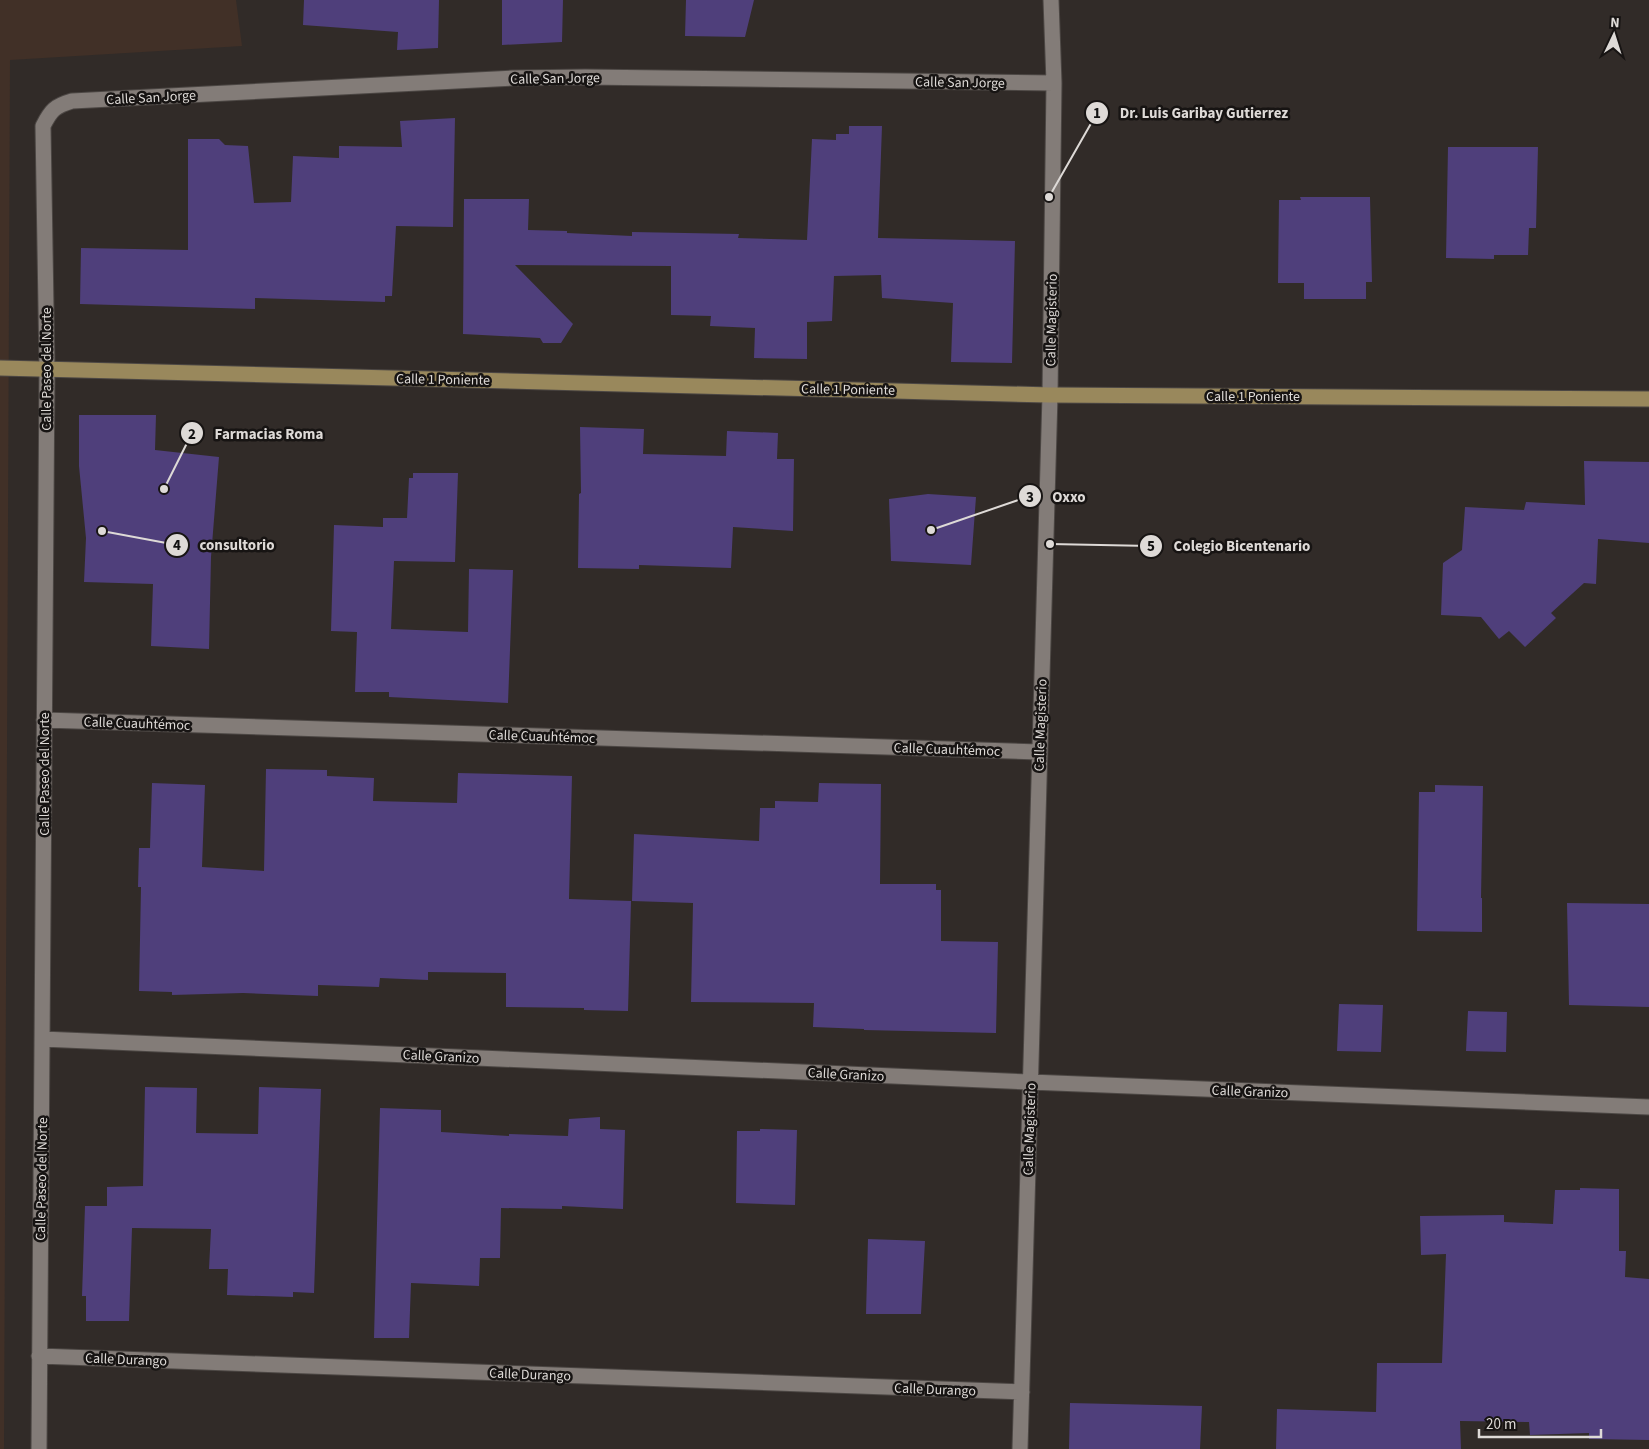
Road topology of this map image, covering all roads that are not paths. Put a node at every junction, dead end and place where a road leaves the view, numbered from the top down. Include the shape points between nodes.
1 (1051, 0) edge
2 (1054, 83) junction
3 (58, 105) joint
4 (0, 368) edge
5 (47, 369) junction
6 (1050, 395) junction
7 (1649, 399) edge
8 (44, 720) junction
9 (1039, 752) junction
10 (42, 1039) junction
11 (1030, 1082) junction
12 (1649, 1107) edge
13 (39, 1356) junction
14 (1022, 1392) junction
15 (39, 1449) edge
16 (1020, 1449) edge

1 - 2 street, Calle Magisterio
2 - 3 street, Calle San Jorge via 513,78 72,100
2 - 6 street, Calle Magisterio
3 - 5 street, Calle Paseo del Norte via 49,113 43,126
4 - 5 main road, Calle 1 Poniente
5 - 6 main road, Calle 1 Poniente
5 - 8 street, Calle Paseo del Norte
6 - 7 main road, Calle 1 Poniente
6 - 9 street, Calle Magisterio
8 - 9 street, Calle Cuauhtémoc
8 - 10 street, Calle Paseo del Norte
9 - 11 street, Calle Magisterio
10 - 11 street, Calle Granizo
10 - 13 street, Calle Paseo del Norte
11 - 12 street, Calle Granizo
11 - 14 street, Calle Magisterio
13 - 14 street, Calle Durango
13 - 15 street, Calle Paseo del Norte
14 - 16 street, Calle Magisterio

